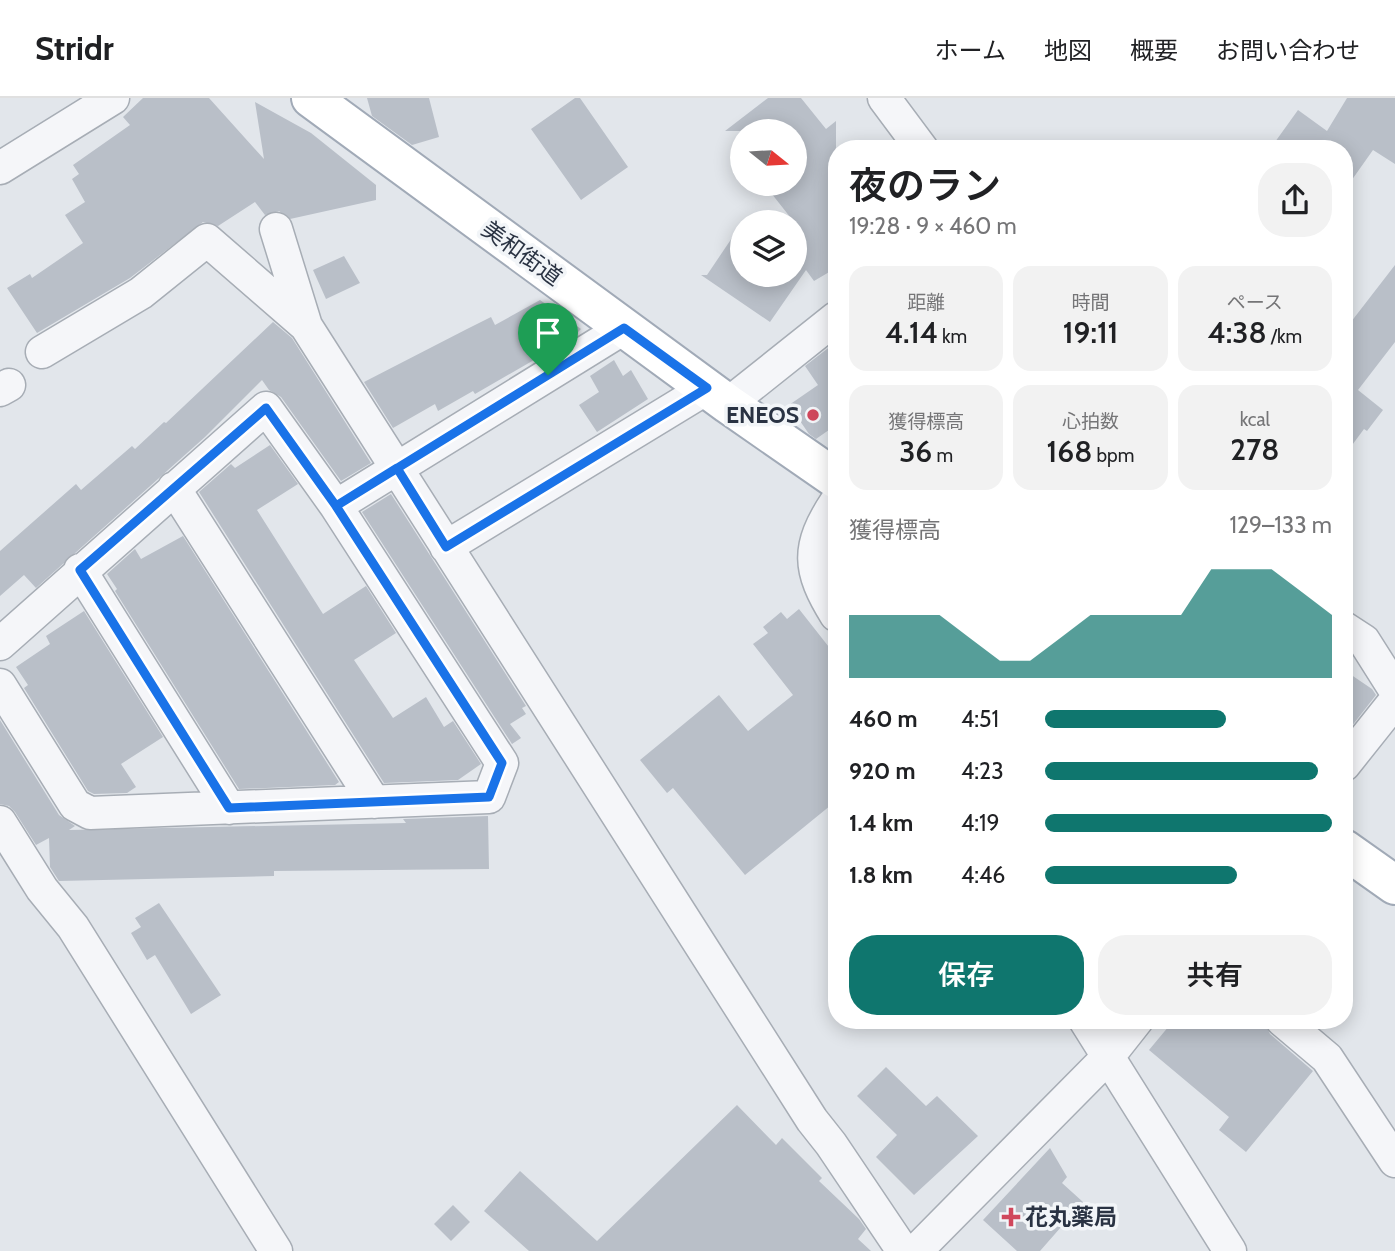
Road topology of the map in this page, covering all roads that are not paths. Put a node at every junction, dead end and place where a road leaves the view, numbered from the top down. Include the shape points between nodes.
1 (113, 98) edge
2 (311, 98) edge
3 (884, 98) edge
4 (915, 140) edge
5 (0, 168) edge
6 (276, 229) dead end
7 (828, 323) edge
8 (306, 326) junction
9 (624, 328) junction
10 (43, 352) dead end
11 (718, 396) junction
12 (397, 468) junction
13 (828, 473) edge
14 (174, 488) junction
15 (336, 506) junction
16 (828, 514) edge
17 (446, 547) junction
18 (80, 570) junction
19 (828, 602) edge
20 (1353, 634) edge
21 (0, 644) edge
22 (0, 685) edge
23 (1395, 690) edge
24 (1395, 701) edge
25 (1353, 754) edge
26 (374, 802) junction
27 (229, 808) junction
28 (0, 822) edge
29 (1353, 855) edge
30 (1395, 885) edge
31 (1090, 1029) edge
32 (1130, 1029) edge
33 (1293, 1029) edge
34 (1107, 1058) junction
35 (1395, 1161) edge
36 (276, 1251) edge
37 (903, 1251) edge
38 (916, 1251) edge
39 (1230, 1251) edge

1 - 5 street
2 - 9 main road, 美和街道
3 - 4 street
6 - 8 street
7 - 11 street
8 - 10 street via 206,240 141,293
8 - 12 street
9 - 11 main road, 美和街道
9 - 12 street
11 - 13 main road, 美和街道
11 - 17 street
12 - 15 street
12 - 17 street
14 - 15 street via 266,408
14 - 18 street
14 - 26 street
15 - 26 street via 502,763 489,797
16 - 19 street via 812,562
17 - 37 street via 812,1120
18 - 21 street
18 - 27 street
20 - 23 street via 1364,641
22 - 27 street via 82,810
24 - 25 street
26 - 27 street
28 - 36 street via 42,889 73,927
29 - 30 main road
31 - 34 street
32 - 34 street
33 - 35 street via 1327,1058
34 - 38 street
34 - 39 street

